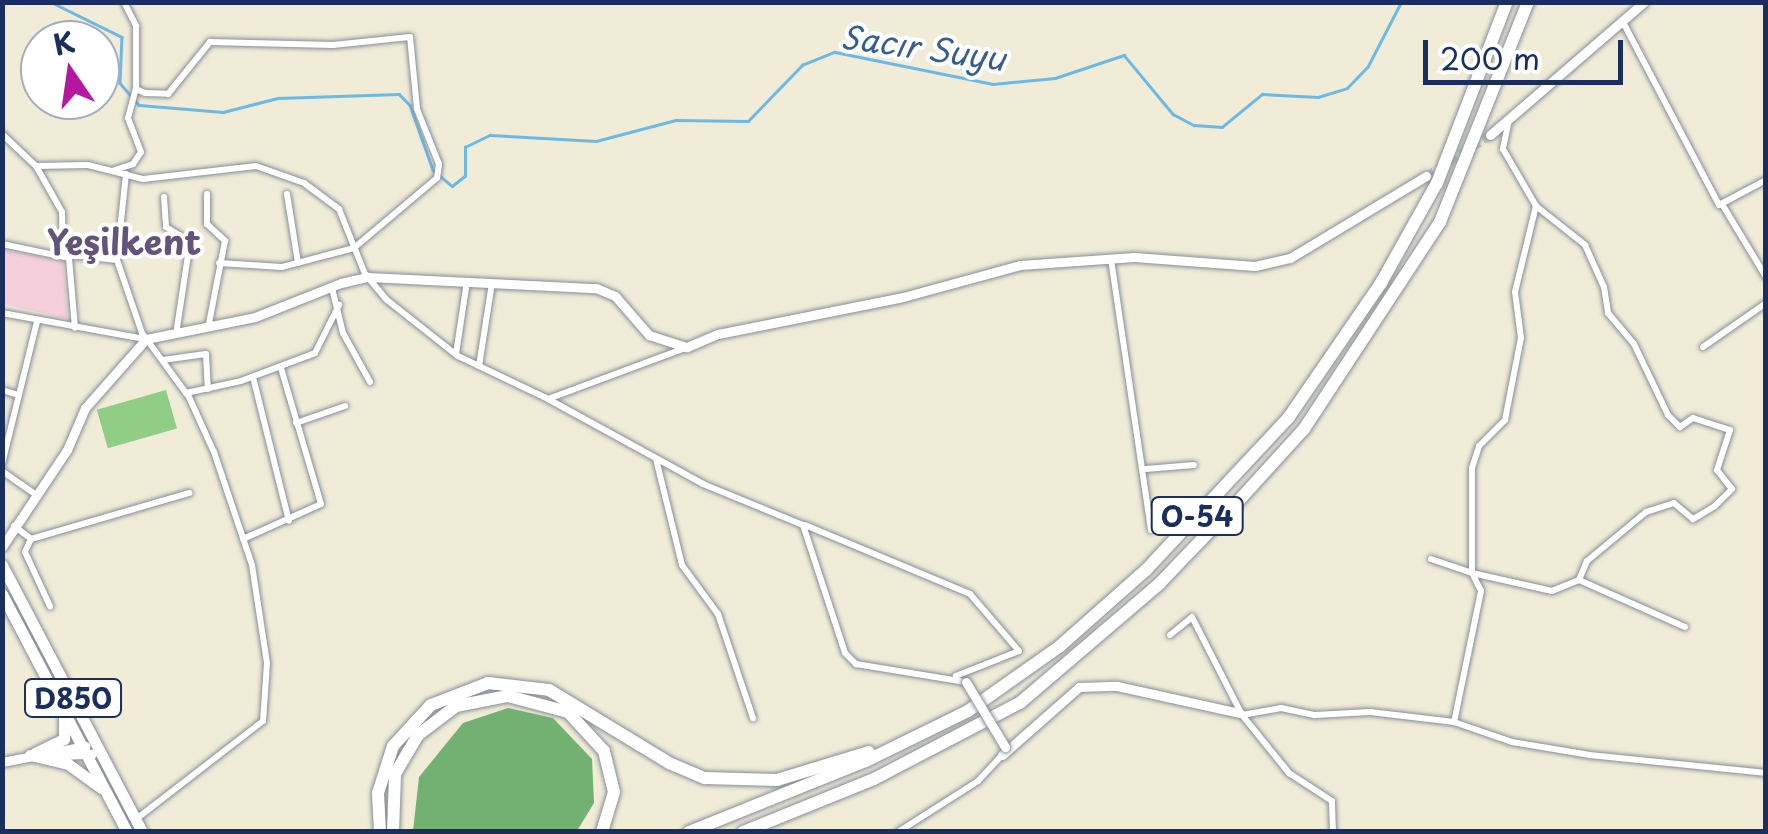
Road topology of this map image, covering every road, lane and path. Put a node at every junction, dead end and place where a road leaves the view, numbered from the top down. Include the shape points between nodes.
1 (124, 2) edge
2 (1507, 2) edge
3 (1528, 2) edge
4 (1644, 2) edge
5 (1624, 24) junction
6 (134, 91) junction
7 (1509, 120) junction
8 (2, 134) edge
9 (1490, 136) tunnel mouth
10 (36, 166) junction
11 (112, 171) junction
12 (126, 174) junction
13 (1426, 176) tunnel mouth
14 (1766, 180) edge
15 (207, 194) dead end
16 (287, 194) dead end
17 (164, 198) dead end
18 (1722, 204) junction
19 (1536, 206) junction
20 (2, 244) edge
21 (354, 248) junction
22 (63, 254) junction
23 (1111, 258) junction
24 (117, 260) junction
25 (219, 263) junction
26 (298, 263) junction
27 (368, 277) junction
28 (1766, 277) edge
29 (468, 279) junction
30 (492, 280) junction
31 (332, 288) junction
32 (1766, 302) edge
33 (339, 306) junction
34 (2, 312) edge
35 (38, 321) junction
36 (209, 323) junction
37 (75, 328) junction
38 (178, 328) junction
39 (146, 339) junction
40 (687, 347) junction
41 (1703, 347) dead end
42 (456, 354) junction
43 (162, 360) junction
44 (479, 366) junction
45 (280, 368) junction
46 (253, 376) junction
47 (370, 382) dead end
48 (208, 389) junction
49 (2, 390) edge
50 (186, 393) junction
51 (18, 395) junction
52 (548, 399) junction
53 (344, 406) dead end
54 (296, 423) junction
55 (656, 458) junction
56 (1194, 465) dead end
57 (2, 467) edge
58 (1146, 469) junction
59 (33, 493) junction
60 (190, 493) dead end
61 (289, 522) junction
62 (804, 525) junction
63 (8, 528) edge
64 (1151, 530) dead end
65 (31, 539) junction
66 (243, 539) junction
67 (2, 547) edge
68 (1431, 560) dead end
69 (2, 565) edge
70 (1472, 573) junction
71 (1579, 580) junction
72 (2, 594) edge
73 (50, 606) dead end
74 (1685, 627) dead end
75 (1170, 635) dead end
76 (961, 679) junction
77 (56, 693) junction
78 (968, 711) junction
79 (1240, 713) joint
80 (753, 718) dead end
81 (1454, 722) junction
82 (93, 750) junction
83 (1004, 751) junction
84 (30, 754) junction
85 (2, 762) edge
86 (1766, 773) edge
87 (874, 779) junction
88 (112, 801) junction
89 (139, 826) edge
90 (127, 832) edge
91 (380, 832) edge
92 (393, 832) edge
93 (602, 832) edge
94 (689, 832) edge
95 (743, 832) edge
96 (755, 832) edge
97 (898, 832) edge
98 (1334, 832) edge

1 - 6 street via 136,26
2 - 78 highway, O-54 via 1422,213 1289,416 1146,570 1060,646
3 - 87 highway, O-54 via 1440,222 1304,429 1160,584 1074,660 978,728
4 - 5 street
5 - 7 street
5 - 18 street via 1675,110 1710,194
6 - 11 street via 128,118 141,152 133,164
6 - 21 street via 168,94 210,42 333,45 410,37 417,109 439,174
7 - 9 street
7 - 19 street via 1503,149
8 - 10 street
10 - 11 street
10 - 22 street via 62,212
11 - 12 street
12 - 21 street via 256,166 304,183 340,209
12 - 24 street
13 - 23 street via 1290,258 1255,266
14 - 18 street
15 - 25 street via 207,224 224,241
16 - 26 street
17 - 38 street via 166,228 190,242
18 - 28 street
19 - 70 street via 1515,292 1522,338 1505,420 1479,446 1472,468
19 - 71 street via 1584,245 1604,287 1608,314 1634,344 1668,415 1680,427 1693,418 1730,430 1718,470 1732,490 1694,519 1674,503 1646,512 1588,562
20 - 22 street
21 - 26 street
21 - 27 street
22 - 24 street
22 - 37 street via 73,274
23 - 40 street via 1020,265
23 - 58 street
24 - 39 street
25 - 26 street via 252,269
25 - 36 street
27 - 29 street
27 - 31 street
27 - 42 street
29 - 30 street
29 - 42 street
30 - 40 street via 596,288 615,296 649,334
30 - 44 street
31 - 33 street
31 - 36 street via 255,317
32 - 41 street
33 - 45 street via 315,352
33 - 47 street via 343,334
34 - 35 street
35 - 37 street
35 - 51 street
36 - 38 street
37 - 39 street
38 - 39 street
39 - 43 street
39 - 59 street via 85,408 67,450
40 - 52 street
42 - 44 street
43 - 48 street via 206,354
43 - 50 street
44 - 52 street
45 - 46 street
45 - 54 street
46 - 48 street
46 - 61 street
48 - 50 street
49 - 51 street
50 - 66 street
51 - 57 street
52 - 55 street
53 - 54 street
54 - 61 street via 321,504
55 - 62 street
55 - 80 street via 682,565 718,614
56 - 58 street
57 - 59 street
58 - 64 street
59 - 63 street
60 - 65 street
61 - 66 street
62 - 76 street via 845,652 856,664
62 - 76 street via 970,594 1019,651
63 - 65 street
63 - 67 street
65 - 73 street via 25,552
66 - 89 street via 267,663 263,720
68 - 70 street
69 - 82 highway, D850
70 - 71 street via 1552,591
70 - 81 street via 1481,591 1479,621
71 - 74 street
72 - 77 highway, D850
75 - 79 street via 1192,618
76 - 83 street, bridge
77 - 82 highway, D850
77 - 84 highway via 67,732 55,746
78 - 91 highway via 818,769 741,783 669,763 549,690 508,682 471,686 431,705 393,746 378,793
78 - 94 highway, O-54 via 866,762
79 - 83 street via 1091,686 1079,688
81 - 86 street via 1532,746
81 - 98 street via 1280,708 1242,715 1289,773 1332,800
82 - 84 street
82 - 88 highway, D850
82 - 89 highway, D850
83 - 97 street via 978,781
84 - 85 street
84 - 88 highway via 68,764
87 - 95 highway, O-54
87 - 96 highway
88 - 90 highway, D850
92 - 93 highway via 395,774 418,735 456,706 508,696 568,712 604,751 614,792

